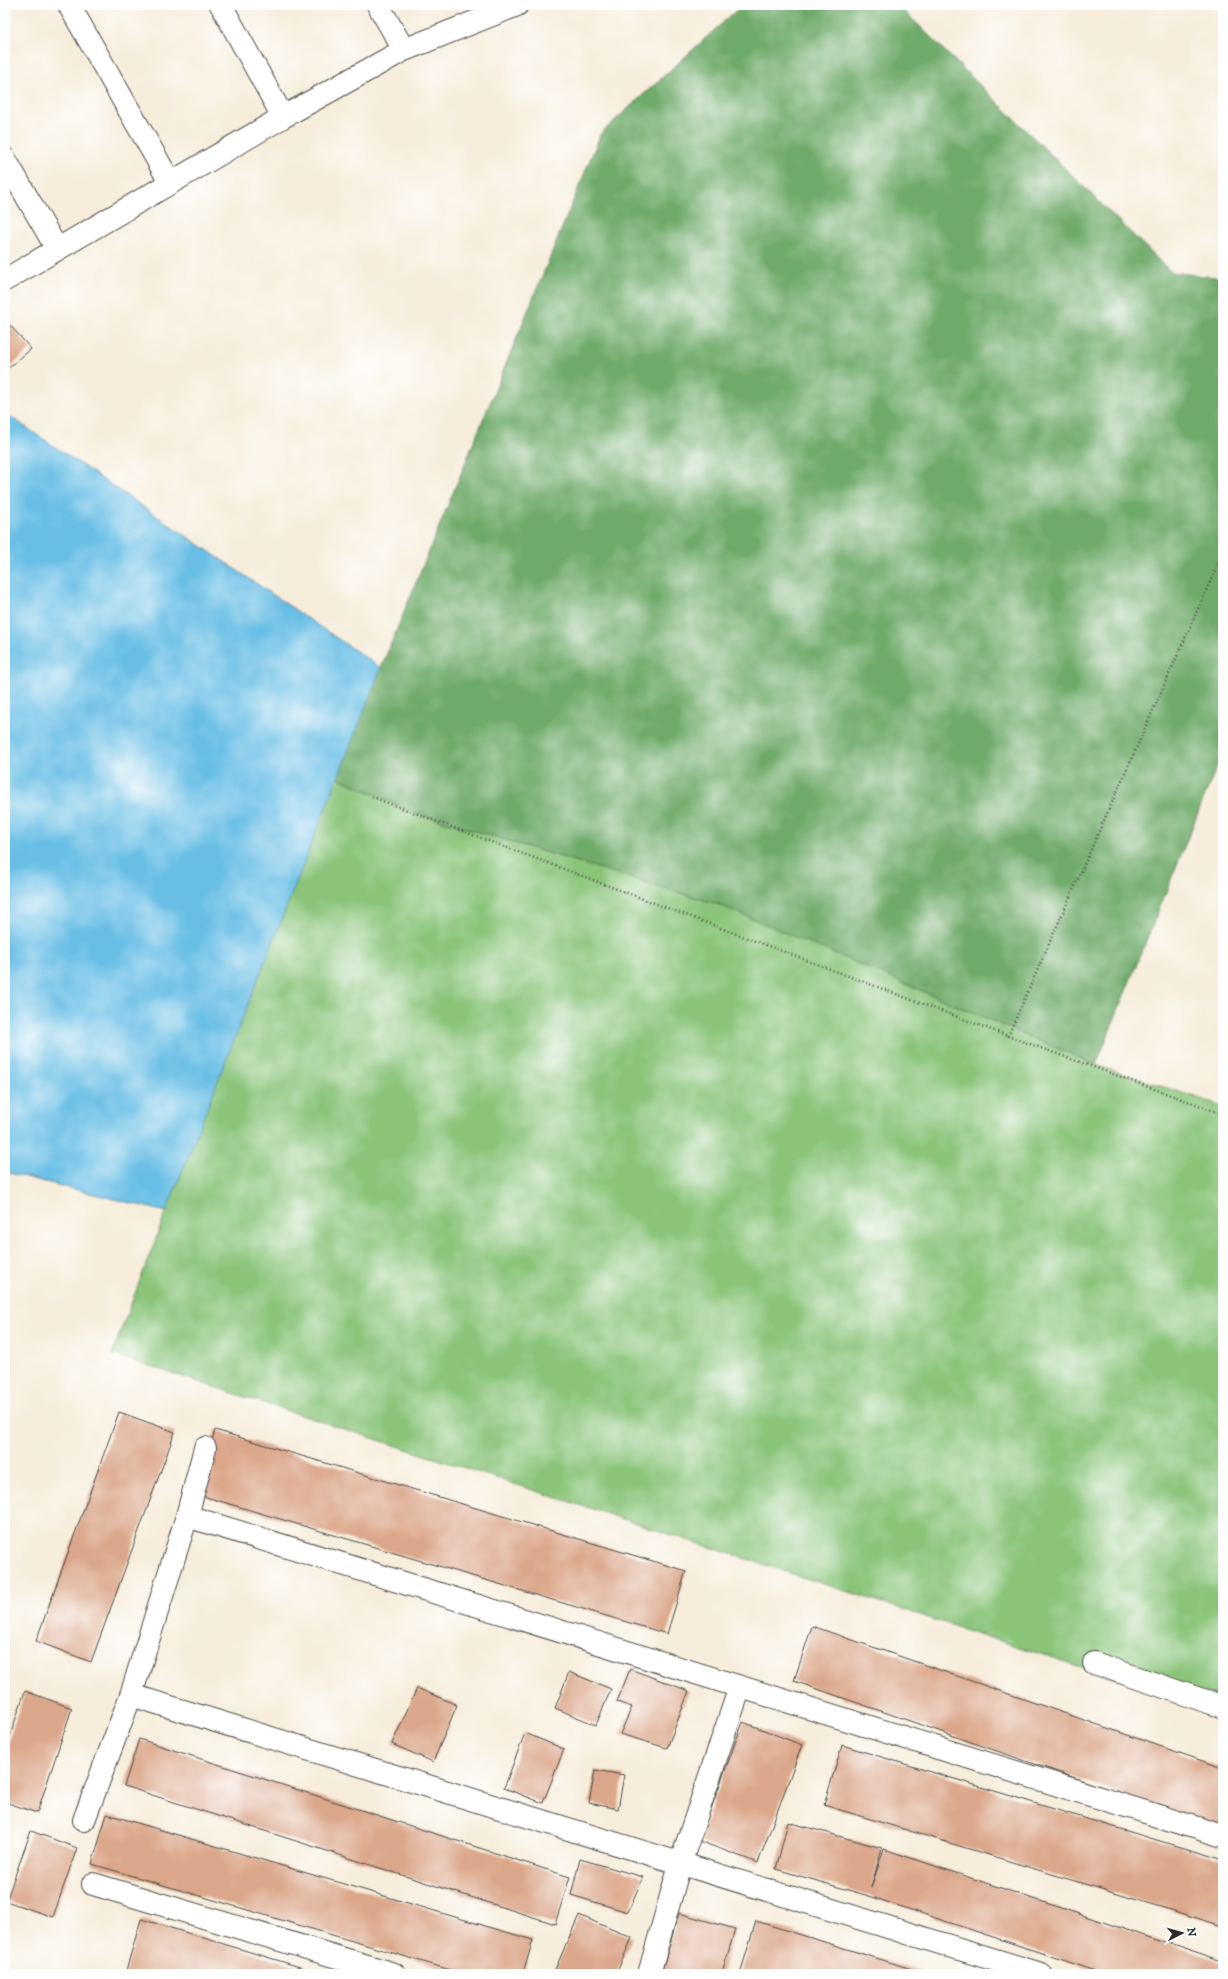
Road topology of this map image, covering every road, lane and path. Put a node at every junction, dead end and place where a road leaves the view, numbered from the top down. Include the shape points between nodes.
1 (69, 5) edge
2 (221, 5) edge
3 (378, 5) edge
4 (517, 5) edge
5 (404, 50) junction
6 (283, 117) junction
7 (5, 159) edge
8 (170, 182) junction
9 (57, 250) junction
10 (5, 280) edge
11 (1223, 553) edge
12 (372, 797) dead end
13 (1008, 1036) junction
14 (1223, 1114) edge
15 (205, 1448) dead end
16 (187, 1516) junction
17 (1094, 1663) dead end
18 (740, 1687) junction
19 (131, 1695) junction
20 (1223, 1707) edge
21 (84, 1820) dead end
22 (1223, 1836) edge
23 (680, 1864) junction
24 (93, 1884) dead end
25 (394, 1974) edge
26 (648, 1974) edge
27 (1041, 1974) edge

1 - 8 street
2 - 6 street
3 - 5 street
4 - 5 street
5 - 6 street
6 - 8 street
7 - 9 street
8 - 9 street
9 - 10 street
11 - 13 path
12 - 13 path
13 - 14 path
15 - 16 street
16 - 18 street
16 - 19 street
17 - 20 street
18 - 22 street
18 - 23 street
19 - 21 street
19 - 23 street
23 - 26 street
23 - 27 street
24 - 25 street

